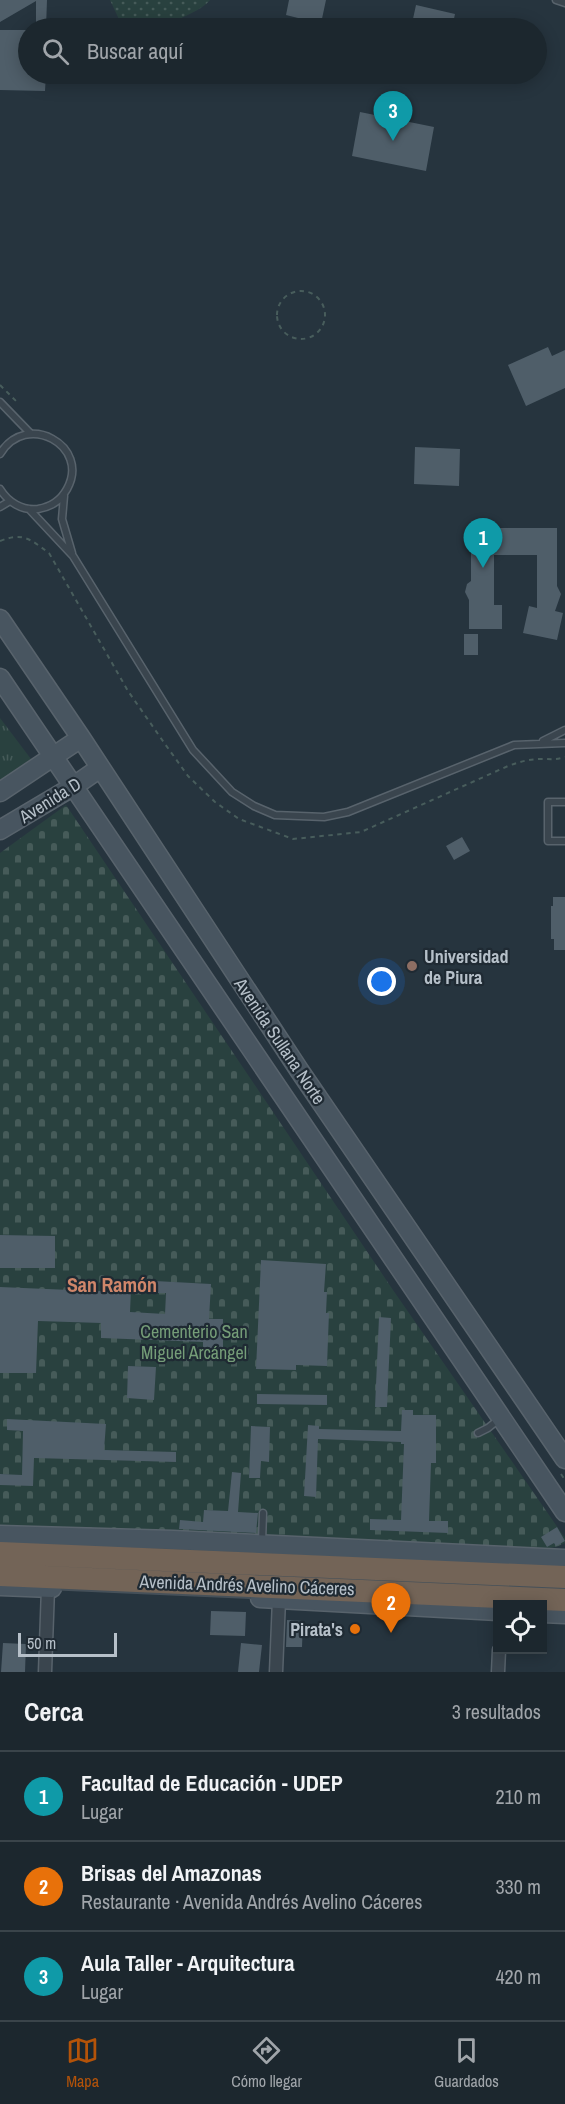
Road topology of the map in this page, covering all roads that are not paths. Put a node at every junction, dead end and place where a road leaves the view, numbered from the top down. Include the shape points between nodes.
1 (556, 0) edge
2 (565, 3) edge
3 (0, 402) edge
4 (30, 433) junction
5 (0, 454) edge
6 (0, 489) edge
7 (64, 494) junction
8 (10, 501) junction
9 (0, 507) edge
10 (29, 509) junction
11 (73, 556) junction
12 (0, 619) edge
13 (0, 678) edge
14 (565, 731) edge
15 (81, 738) junction
16 (537, 742) junction
17 (565, 744) edge
18 (54, 756) junction
19 (100, 768) junction
20 (74, 786) junction
21 (0, 792) edge
22 (565, 802) edge
23 (0, 831) edge
24 (565, 841) edge
25 (501, 1418) junction
26 (478, 1433) dead end
27 (565, 1459) edge
28 (565, 1512) edge
29 (263, 1513) dead end
30 (0, 1534) edge
31 (262, 1545) junction
32 (0, 1553) edge
33 (565, 1560) edge
34 (0, 1575) edge
35 (565, 1577) edge
36 (0, 1587) edge
37 (48, 1588) junction
38 (279, 1599) junction
39 (565, 1600) edge
40 (547, 1601) edge
41 (493, 1604) edge
42 (493, 1604) edge
43 (547, 1613) edge
44 (565, 1614) edge
45 (499, 1654) edge
46 (45, 1672) edge
47 (276, 1672) edge
48 (498, 1672) edge

1 - 2 lane
3 - 4 lane
4 - 5 lane via 11,440
4 - 7 lane via 50,437 66,451 72,473
6 - 8 lane
7 - 10 lane via 49,506
7 - 11 lane via 62,519
8 - 9 lane
8 - 10 lane
10 - 11 lane
11 - 16 lane via 193,750 232,792 275,815 324,817 348,813 513,745
12 - 15 main road, Avenida Sullana Norte
13 - 18 main road, Avenida Sullana Norte
14 - 16 lane
14 - 17 lane
15 - 18 main road, Avenida D
15 - 19 main road, Avenida Sullana Norte
16 - 17 lane
18 - 20 main road, Avenida Sullana Norte
18 - 21 main road, Avenida D
19 - 20 main road, Avenida D
19 - 27 main road, Avenida Sullana Norte via 299,1070
20 - 23 main road, Avenida D
20 - 25 main road, Avenida Sullana Norte
22 - 24 lane via 548,802 548,841
25 - 26 lane
25 - 28 main road, Avenida Sullana Norte
29 - 31 lane
30 - 31 main road
31 - 33 main road
32 - 35 highway, Avenida Andrés Avelino Cáceres
34 - 41 highway, Avenida Andrés Avelino Cáceres
36 - 37 main road, Avenida Andrés Avelino Cáceres
37 - 38 main road, Avenida Andrés Avelino Cáceres
37 - 46 street
38 - 42 main road, Avenida Andrés Avelino Cáceres
38 - 47 street
39 - 40 highway, Avenida Andrés Avelino Cáceres
43 - 44 main road
45 - 48 street

